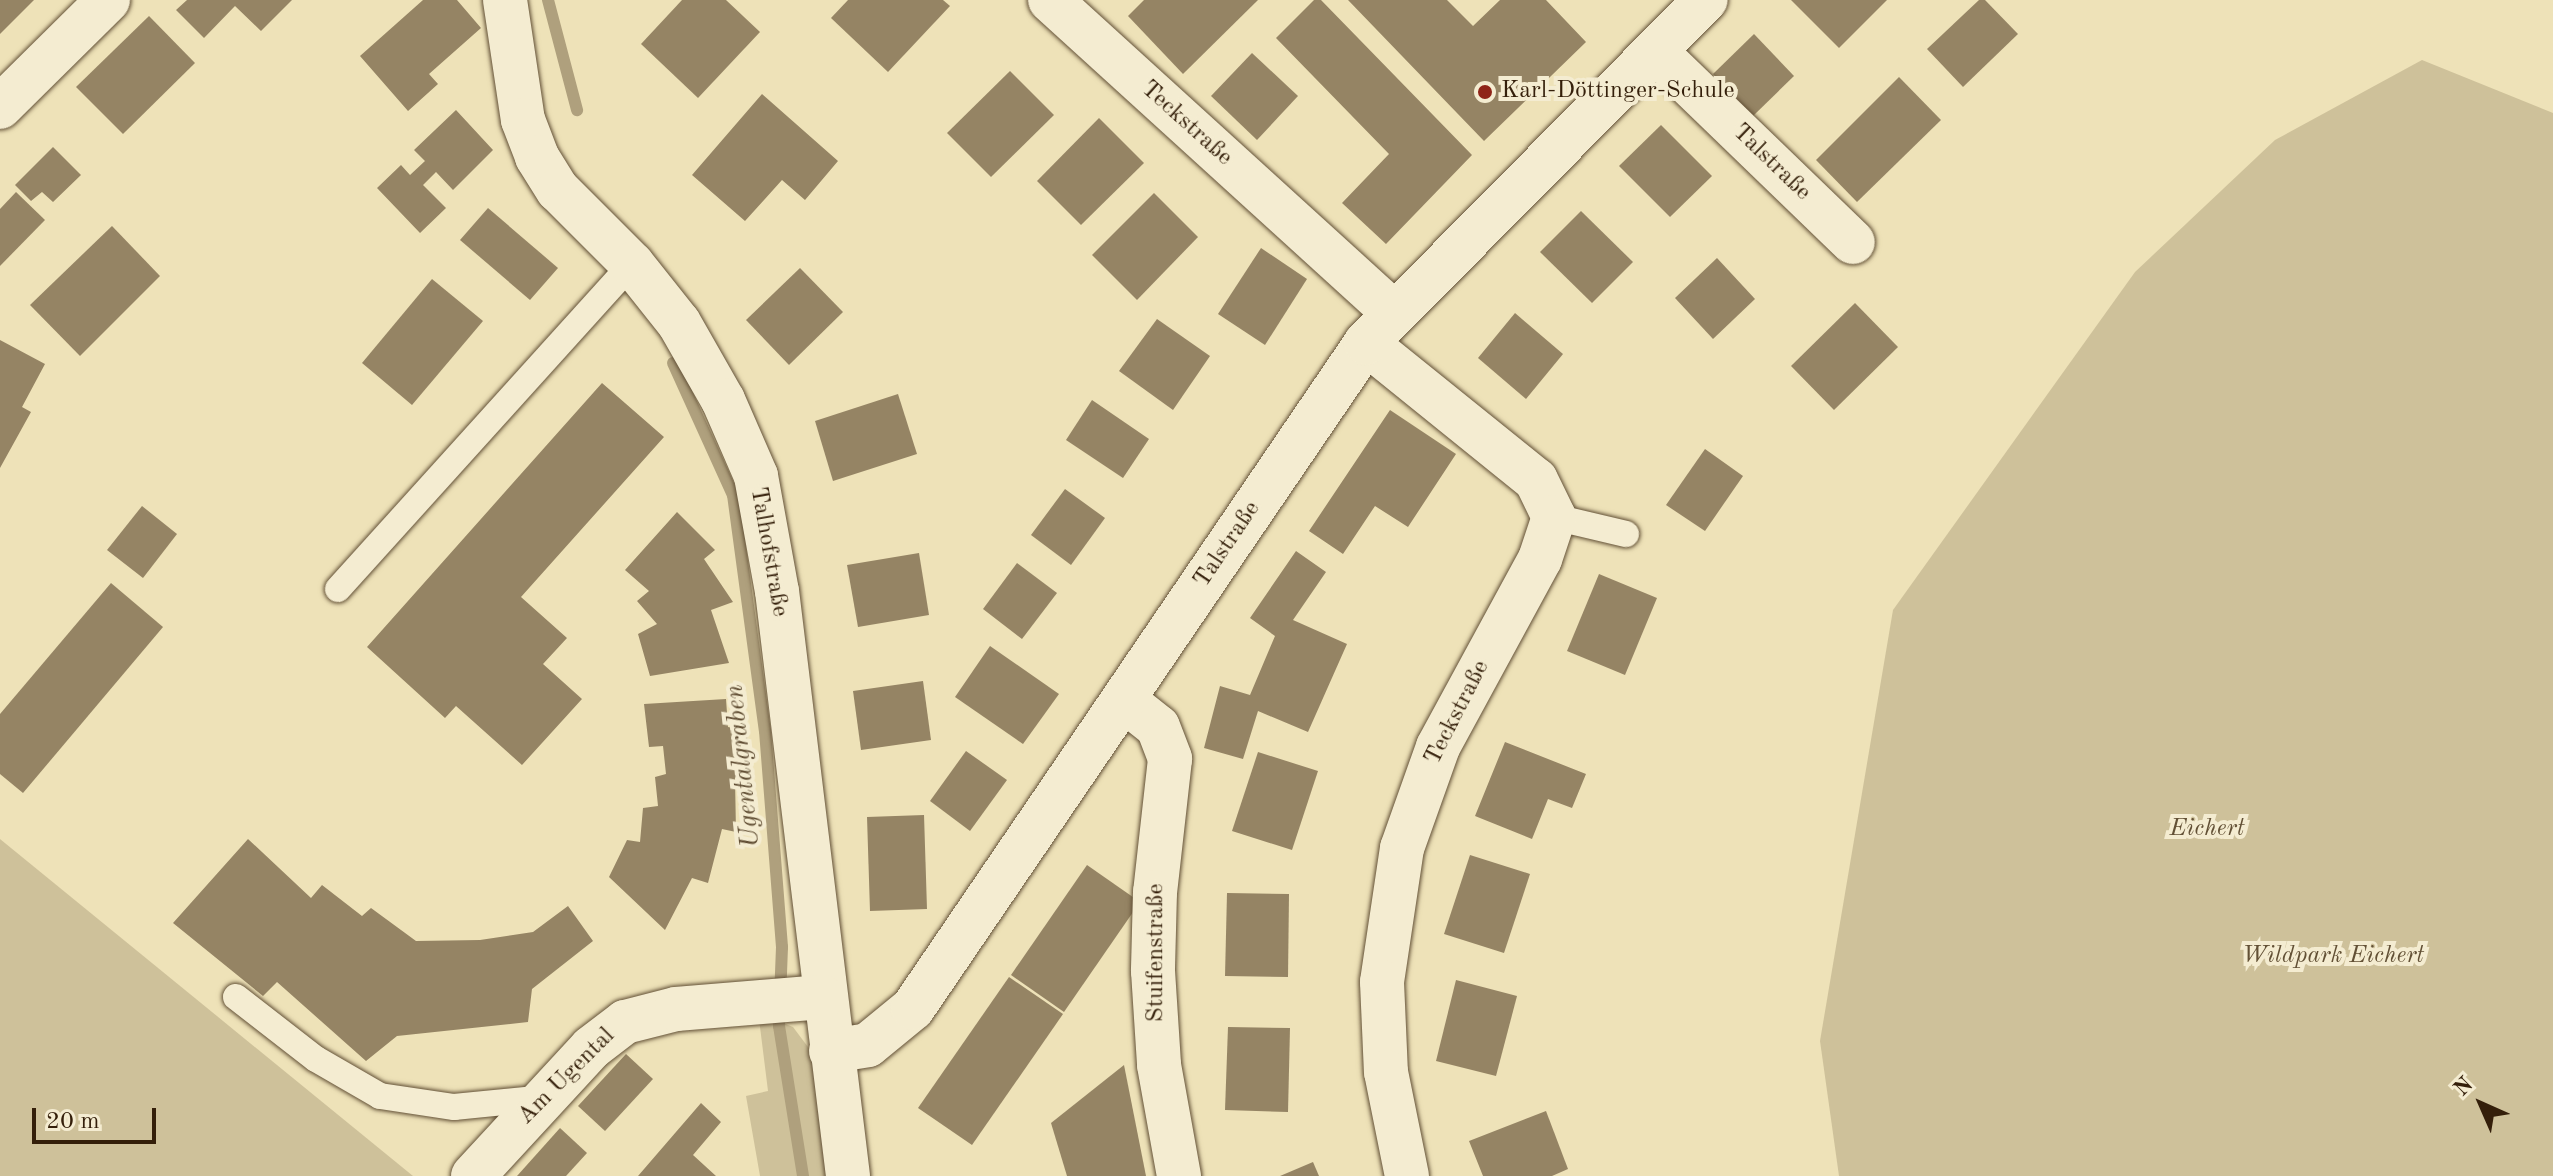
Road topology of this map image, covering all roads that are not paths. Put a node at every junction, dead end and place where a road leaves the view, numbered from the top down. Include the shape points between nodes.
1 (108, 0) edge
2 (505, 0) edge
3 (1050, 0) edge
4 (1706, 0) edge
5 (1655, 51) junction
6 (0, 107) edge
7 (1853, 242) dead end
8 (632, 264) junction
9 (1380, 328) junction
10 (1554, 517) junction
11 (1626, 534) dead end
12 (338, 589) dead end
13 (1124, 700) junction
14 (236, 997) dead end
15 (812, 997) junction
16 (831, 1051) junction
17 (544, 1098) junction
18 (473, 1176) edge
19 (848, 1176) edge
20 (1179, 1176) edge
21 (1407, 1176) edge

1 - 6 street
2 - 8 street, Talhofstraße via 529,141 558,190
3 - 9 street, Teckstraße
4 - 5 street, Talstraße
5 - 7 street, Talstraße
5 - 9 street, Talstraße
8 - 12 lane
8 - 15 street, Talhofstraße via 695,348 756,476 777,591
9 - 10 street, Teckstraße via 1536,480
9 - 13 street, Talstraße
10 - 11 lane
10 - 21 street, Teckstraße via 1540,559 1438,747 1402,848 1382,982 1388,1086
13 - 16 street, Talstraße via 913,1008 876,1040
13 - 20 street, Stuifenstraße via 1158,727 1170,759 1155,892 1153,971 1159,1065
14 - 17 lane via 316,1059 380,1096 454,1107
15 - 16 street, Talhofstraße
15 - 17 street, Am Ugental via 660,1011 625,1022 608,1032
16 - 19 street, Talhofstraße
17 - 18 street, Am Ugental

